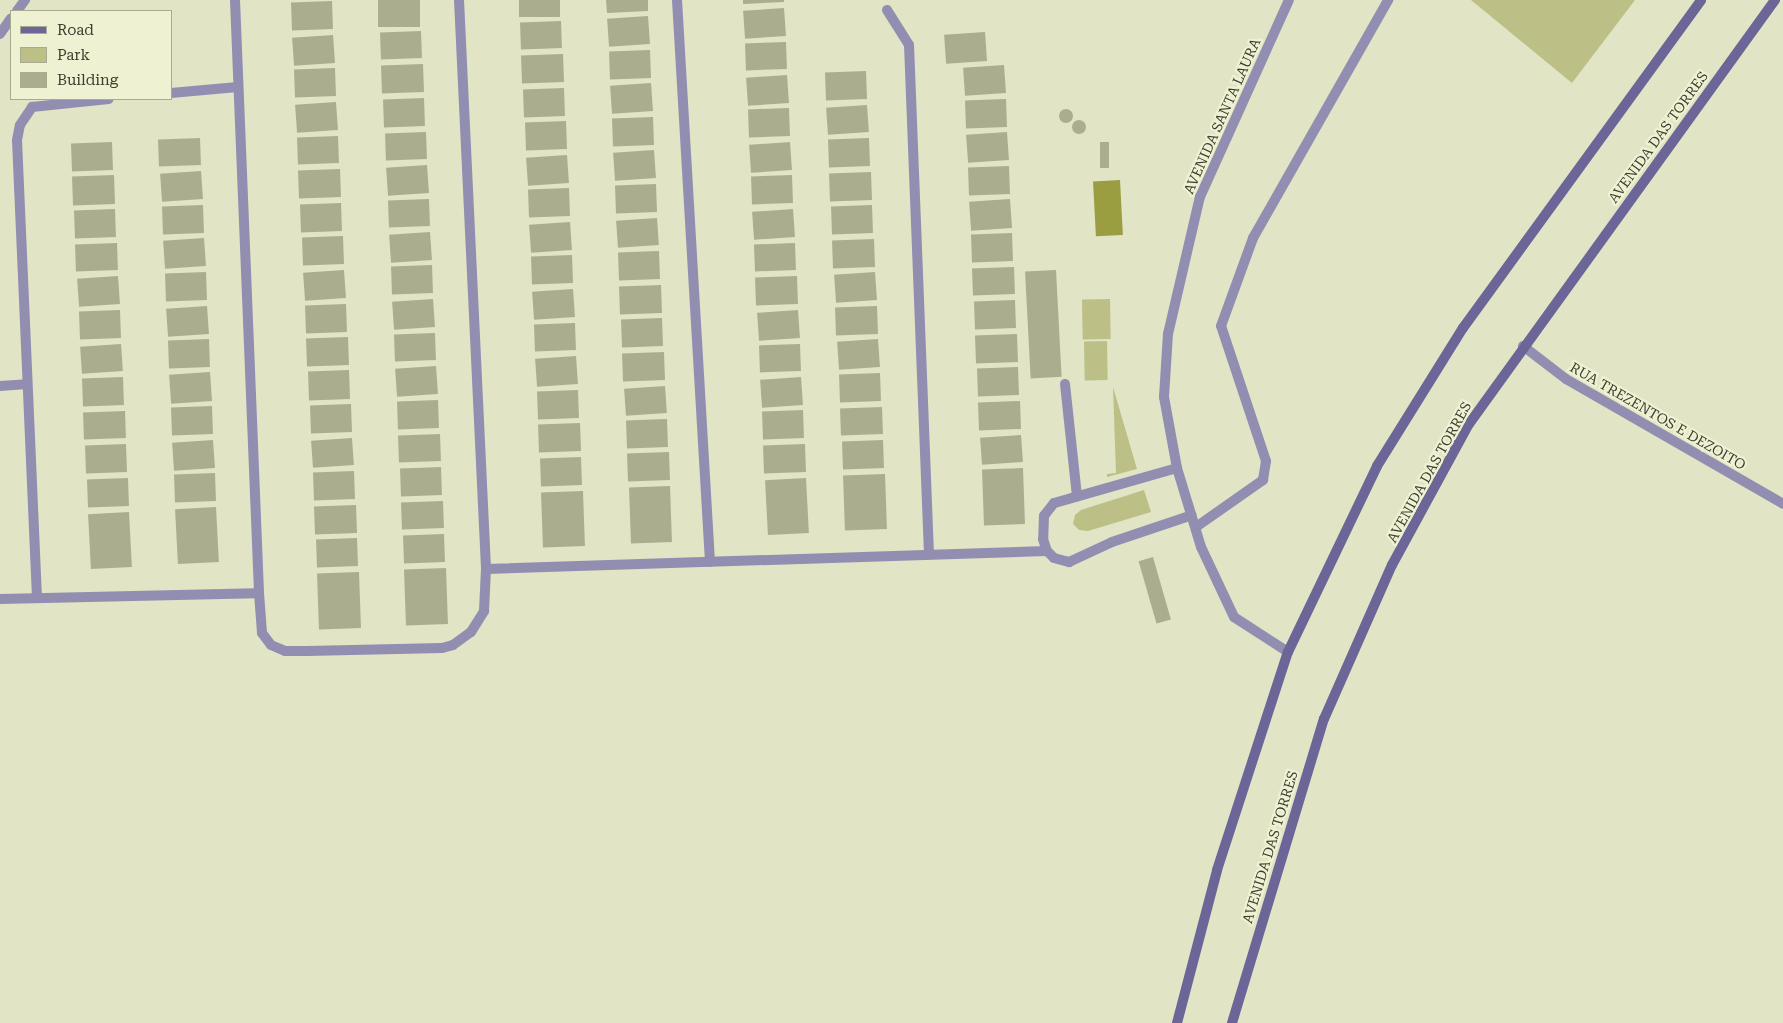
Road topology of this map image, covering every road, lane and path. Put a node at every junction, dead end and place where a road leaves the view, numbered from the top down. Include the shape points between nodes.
1 (235, 0) edge
2 (459, 0) edge
3 (677, 0) edge
4 (1289, 0) edge
5 (1388, 0) edge
6 (1701, 0) edge
7 (1775, 0) edge
8 (887, 10) dead end
9 (10, 19) edge
10 (0, 34) edge
11 (238, 87) junction
12 (172, 93) edge
13 (99, 100) edge
14 (1523, 346) junction
15 (27, 384) junction
16 (1065, 384) dead end
17 (0, 386) edge
18 (1177, 468) junction
19 (1078, 496) junction
20 (1783, 504) edge
21 (1192, 515) junction
22 (1196, 528) junction
23 (1047, 551) junction
24 (929, 555) junction
25 (710, 562) junction
26 (486, 568) junction
27 (259, 593) junction
28 (37, 598) junction
29 (0, 599) edge
30 (1288, 652) junction
31 (1177, 1023) edge
32 (1232, 1023) edge

1 - 11 street
2 - 26 street
3 - 25 street
4 - 18 street, AVENIDA SANTA LAURA via 1200,197 1168,334 1164,397
5 - 22 street via 1253,238 1221,326 1266,461 1264,480
6 - 30 main road via 1463,328 1419,394 1377,466
7 - 14 main road, AVENIDA DAS TORRES
8 - 24 street via 909,45
9 - 10 street
11 - 12 street
11 - 27 street
13 - 15 street via 32,107 20,125 16,156
14 - 20 street, RUA TREZENTOS E DEZOITO via 1566,379
14 - 32 main road, AVENIDA DAS TORRES via 1469,424 1392,565 1348,661 1324,719 1288,829
15 - 17 street
15 - 28 street
16 - 19 street
18 - 19 street
18 - 21 street, AVENIDA SANTA LAURA
19 - 23 street via 1054,503 1044,516 1043,539
21 - 22 street, AVENIDA SANTA LAURA
21 - 23 street via 1112,542 1069,562 1061,561
22 - 30 street, AVENIDA SANTA LAURA via 1201,547 1234,617
23 - 24 street
24 - 25 street
25 - 26 street
26 - 27 street via 484,611 480,619 465,639 442,648 285,651 271,645 262,633
27 - 28 street
28 - 29 street
30 - 31 main road via 1217,870

